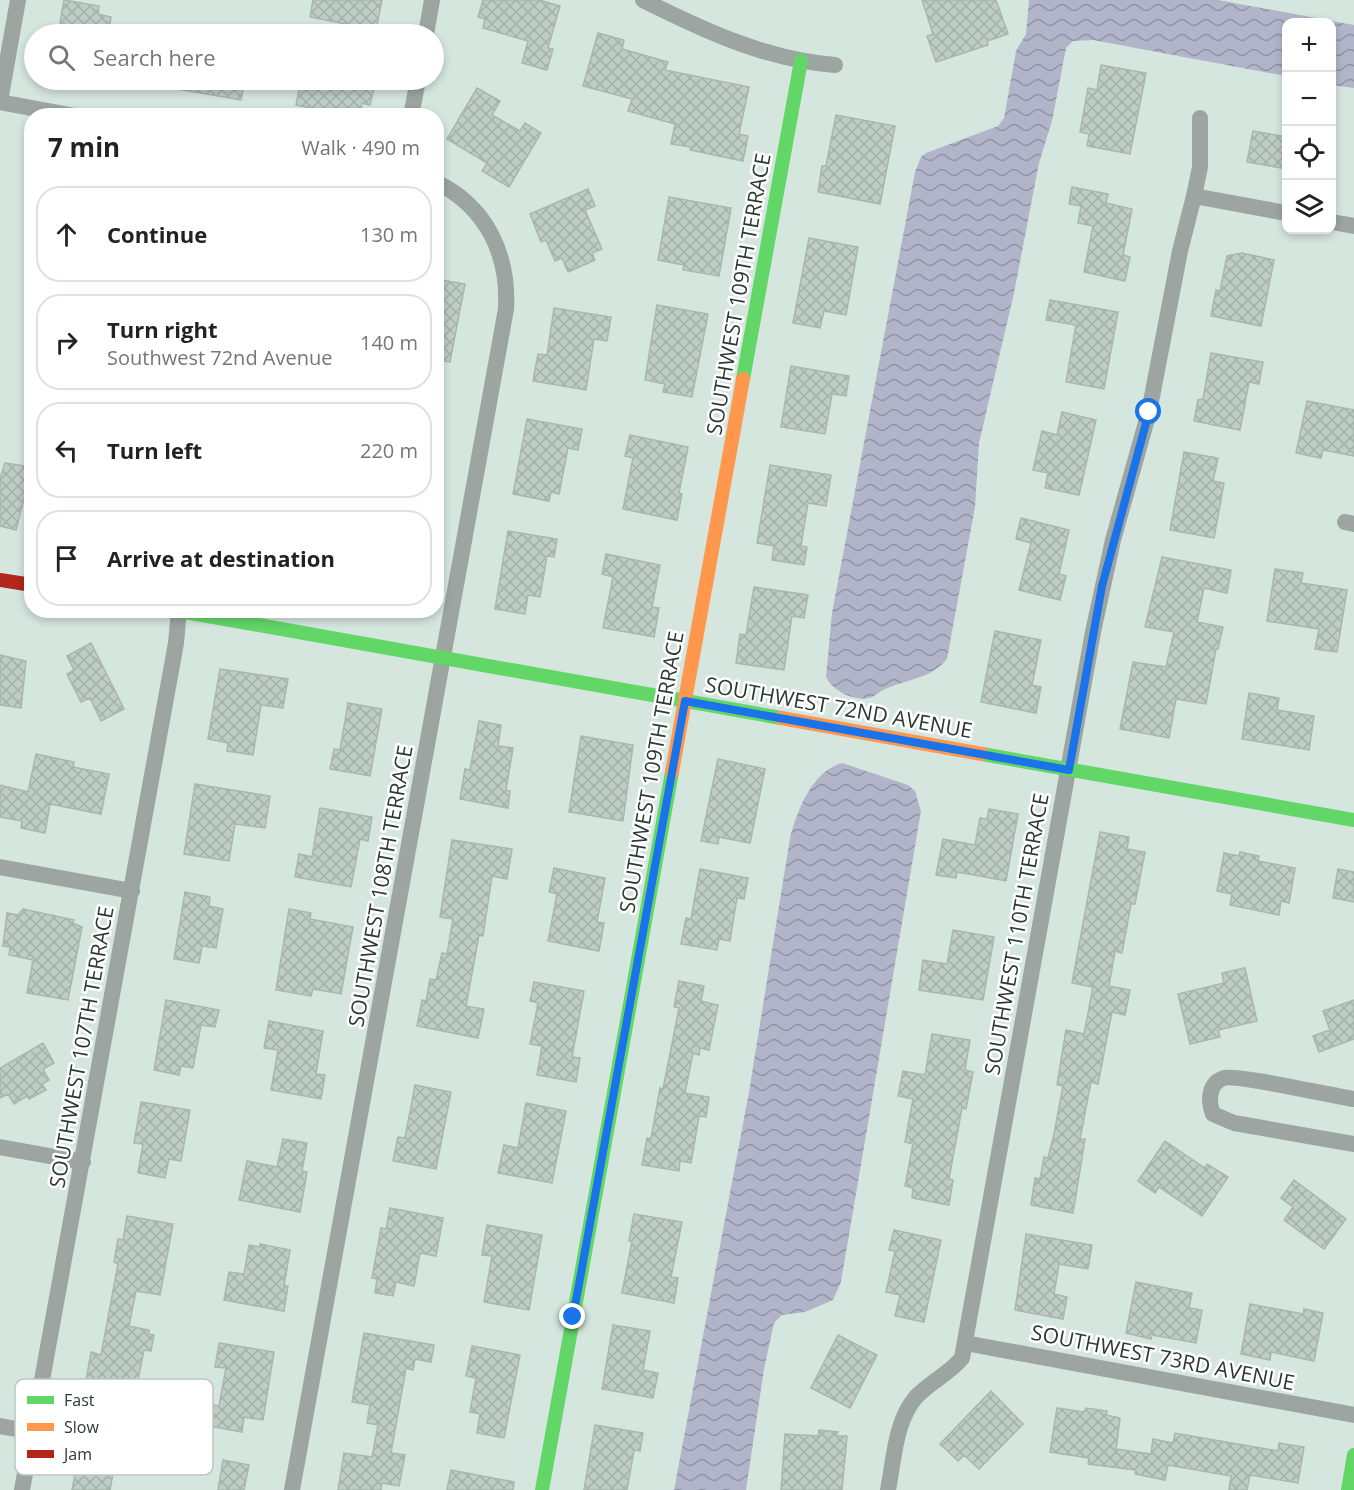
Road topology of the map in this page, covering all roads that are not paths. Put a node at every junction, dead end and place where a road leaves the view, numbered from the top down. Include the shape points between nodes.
1 (18, 0) edge
2 (432, 0) edge
3 (643, 0) edge
4 (428, 24) edge
5 (801, 61) junction
6 (835, 65) dead end
7 (416, 90) edge
8 (0, 102) edge
9 (32, 108) edge
10 (413, 108) edge
11 (1200, 118) dead end
12 (444, 186) edge
13 (1194, 196) junction
14 (1282, 212) edge
15 (1336, 223) edge
16 (1354, 226) edge
17 (0, 580) edge
18 (24, 584) edge
19 (177, 618) edge
20 (219, 618) edge
21 (444, 656) junction
22 (685, 701) junction
23 (1069, 770) junction
24 (1354, 820) edge
25 (0, 867) edge
26 (132, 891) junction
27 (1354, 1099) edge
28 (1354, 1144) edge
29 (0, 1147) edge
30 (83, 1162) junction
31 (965, 1343) junction
32 (43, 1379) edge
33 (1354, 1415) edge
34 (0, 1426) edge
35 (15, 1429) edge
36 (1354, 1455) edge
37 (25, 1475) edge
38 (22, 1490) edge
39 (292, 1490) edge
40 (542, 1490) edge
41 (888, 1490) edge
42 (1348, 1490) edge

1 - 8 street
2 - 4 street
3 - 5 street via 720,35
5 - 6 street
5 - 22 street, SOUTHWEST 109TH TERRACE
7 - 10 street
8 - 9 street
11 - 13 street, SOUTHWEST 110TH TERRACE via 1200,167
12 - 21 street, SOUTHWEST 108TH TERRACE via 489,226 498,246 507,290 503,331
13 - 14 street
13 - 23 street, SOUTHWEST 110TH TERRACE via 1149,412 1100,597
15 - 16 street
17 - 18 street
19 - 26 street, SOUTHWEST 107TH TERRACE via 176,643
20 - 21 street, SOUTHWEST 72ND AVENUE
21 - 22 street, SOUTHWEST 72ND AVENUE
21 - 39 street, SOUTHWEST 108TH TERRACE
22 - 23 street, SOUTHWEST 72ND AVENUE
22 - 40 street, SOUTHWEST 109TH TERRACE
23 - 24 street, SOUTHWEST 72ND AVENUE
23 - 31 street, SOUTHWEST 110TH TERRACE
25 - 26 street
26 - 30 street, SOUTHWEST 107TH TERRACE
27 - 28 street via 1224,1078 1216,1083 1209,1104 1213,1114 1234,1123
29 - 30 street
30 - 32 street, SOUTHWEST 107TH TERRACE
31 - 33 street, SOUTHWEST 73RD AVENUE
31 - 41 street, SOUTHWEST 110TH TERRACE via 955,1367 928,1386 908,1409
34 - 35 street
36 - 42 street
37 - 38 street, SOUTHWEST 107TH TERRACE

